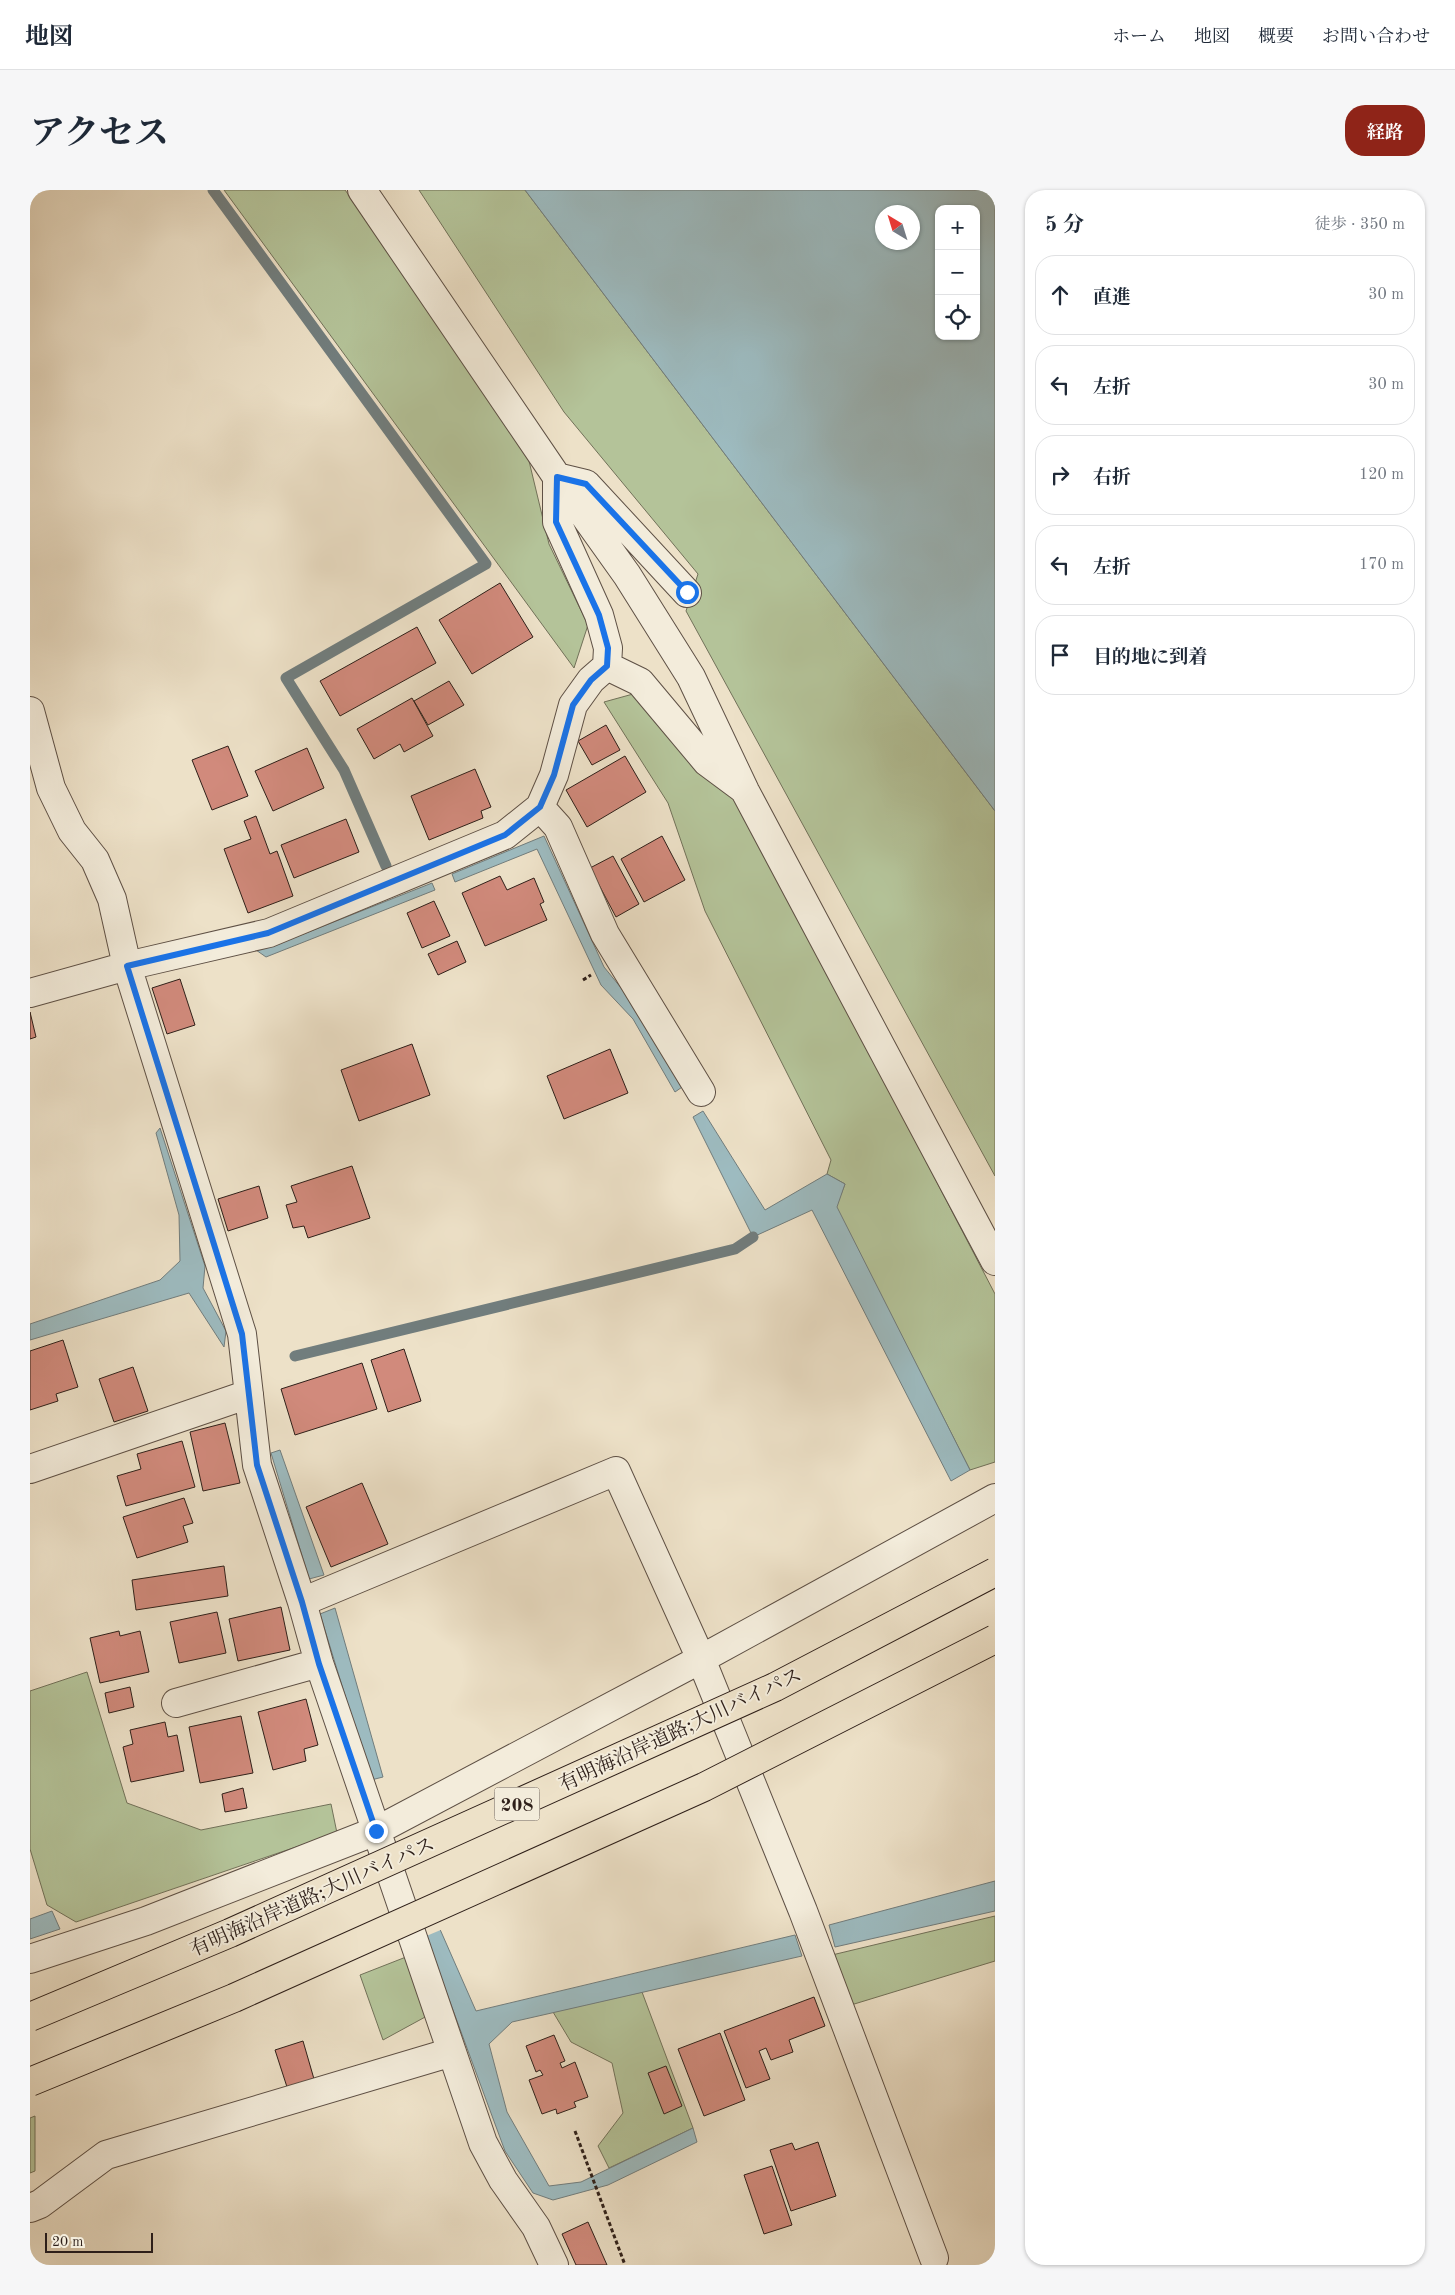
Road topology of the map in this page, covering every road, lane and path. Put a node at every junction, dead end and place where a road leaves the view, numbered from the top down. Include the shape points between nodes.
1 (362, 190) edge
2 (557, 477) junction
3 (687, 592) dead end
4 (607, 666) junction
5 (30, 711) edge
6 (745, 790) junction
7 (540, 807) junction
8 (127, 966) junction
9 (30, 993) edge
10 (701, 1092) dead end
11 (995, 1261) edge
12 (249, 1394) junction
13 (30, 1469) edge
14 (995, 1498) edge
15 (995, 1572) edge
16 (302, 1602) junction
17 (995, 1638) edge
18 (701, 1659) junction
19 (319, 1664) junction
20 (176, 1703) dead end
21 (376, 1831) junction
22 (30, 1959) edge
23 (30, 2017) edge
24 (452, 2052) junction
25 (30, 2082) edge
26 (574, 2131) dead end
27 (30, 2208) edge
28 (927, 2263) edge
29 (554, 2265) edge
30 (625, 2265) edge

1 - 2 street
2 - 3 street via 586,484
2 - 4 street via 556,522 599,615 608,648
2 - 6 street via 627,576 691,677
4 - 6 street via 640,682 707,762
4 - 7 street via 591,680 573,705 554,775
5 - 8 street via 51,788 72,831 95,860 112,899
6 - 11 street
7 - 8 street via 505,835 268,933
7 - 10 street via 558,827 606,934
8 - 9 street
8 - 12 street via 242,1334
12 - 13 street
12 - 16 street via 257,1465
14 - 18 street
15 - 23 highway, 有明海沿岸道路;大川バイパス / 208, bridge via 775,1687 230,1933
16 - 18 street via 616,1471
16 - 19 street
17 - 25 highway, bridge via 704,1787 234,1998
18 - 21 street
18 - 28 street via 803,1911
19 - 20 street
19 - 21 street
21 - 22 street via 146,1921
21 - 24 street
24 - 27 street via 106,2155
24 - 29 street via 483,2143 502,2180 536,2227
26 - 30 path

